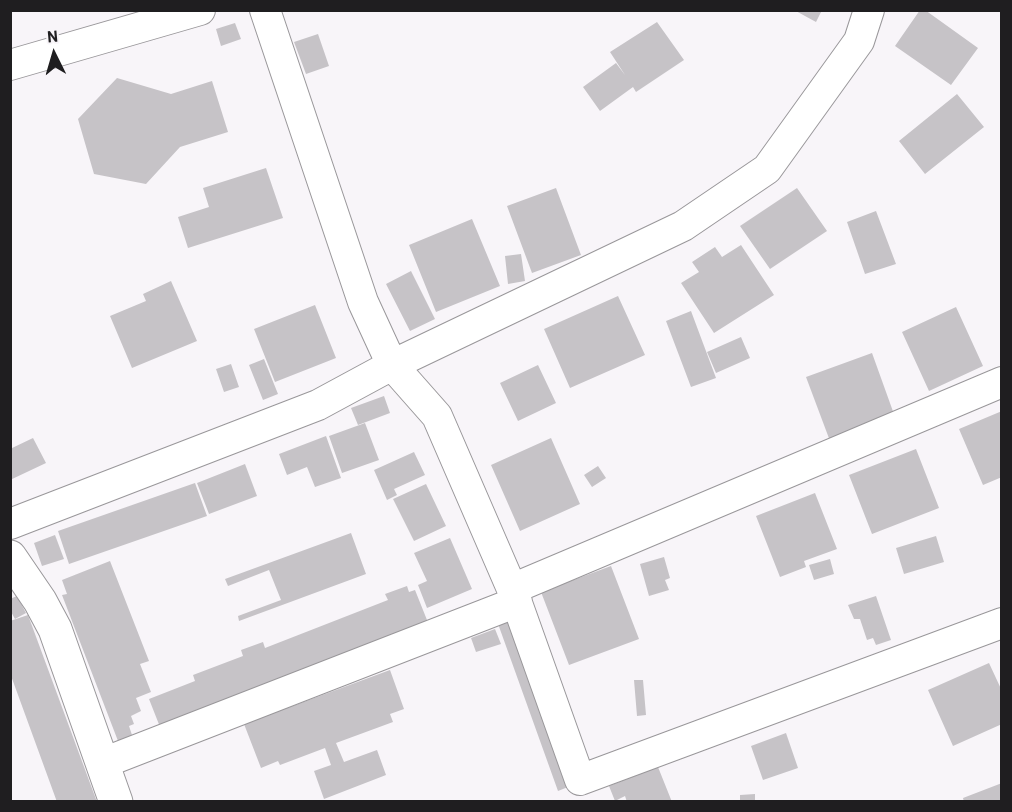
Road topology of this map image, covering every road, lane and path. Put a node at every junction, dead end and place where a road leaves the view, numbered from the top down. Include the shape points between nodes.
1 (200, 10) edge
2 (266, 10) edge
3 (868, 10) edge
4 (10, 65) edge
5 (392, 365) junction
6 (1002, 382) edge
7 (10, 524) edge
8 (10, 557) edge
9 (514, 596) junction
10 (1002, 623) edge
11 (103, 763) junction
12 (584, 791) edge
13 (116, 801) edge

1 - 4 street
2 - 5 street via 363,302
3 - 5 street via 859,41 768,169 683,226
5 - 7 street via 318,405
5 - 9 street via 437,416
6 - 9 street
8 - 11 street via 55,630
9 - 11 street
9 - 12 street
10 - 12 street
11 - 13 street

